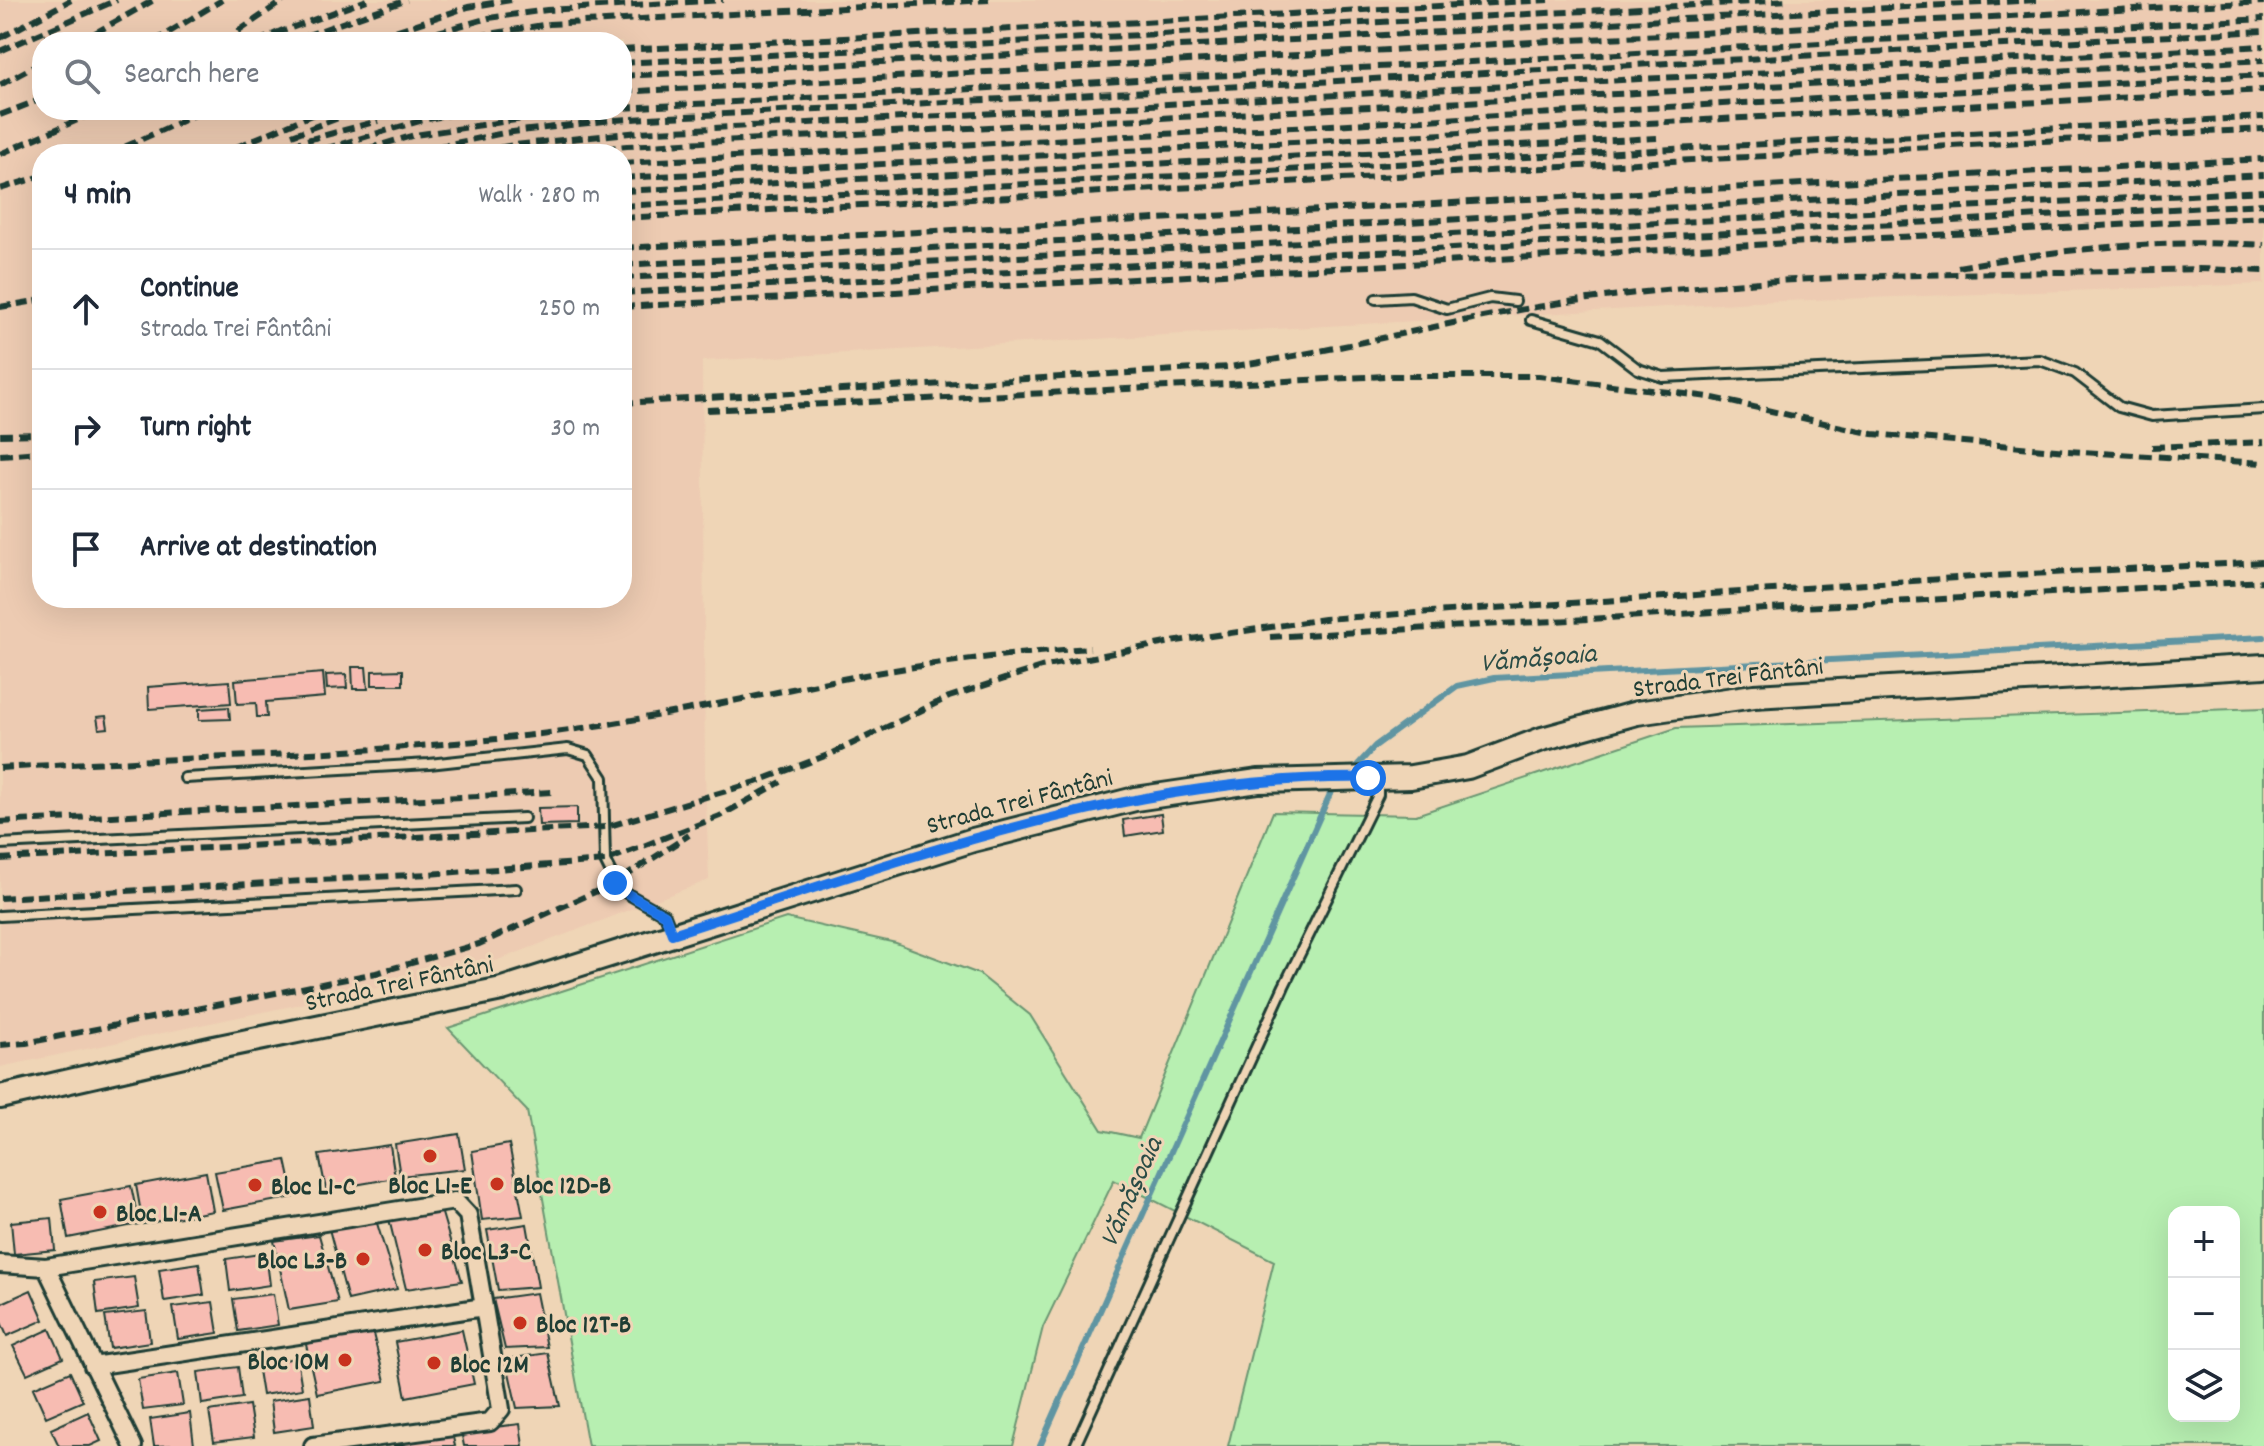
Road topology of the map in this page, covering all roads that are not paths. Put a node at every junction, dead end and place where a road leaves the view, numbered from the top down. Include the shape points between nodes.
1 (1376, 299) dead end
2 (1515, 301) dead end
3 (1531, 320) dead end
4 (2264, 409) edge
5 (2264, 666) edge
6 (185, 778) dead end
7 (1373, 778) junction
8 (524, 818) dead end
9 (0, 844) edge
10 (516, 889) dead end
11 (0, 916) edge
12 (672, 934) junction
13 (0, 1097) edge
14 (0, 1264) edge
15 (46, 1267) junction
16 (484, 1307) junction
17 (93, 1366) junction
18 (133, 1446) edge
19 (313, 1446) edge
20 (1075, 1446) edge

1 - 2 lane via 1411,297 1447,309 1490,298
3 - 4 lane via 1600,340 1638,369 1663,377 2040,360 2075,373 2119,407 2152,416
5 - 7 main road, Strada Trei Fântâni via 1684,704 1582,727 1468,767
6 - 12 lane via 429,764 568,749 588,755 603,778 605,861 615,883 665,915
7 - 12 main road, Strada Trei Fântâni via 1211,786 1067,813
7 - 20 lane via 1378,795 1284,986
8 - 9 lane
10 - 11 lane
12 - 13 main road, Strada Trei Fântâni via 502,989
14 - 15 street
15 - 16 street via 455,1201 468,1215
15 - 17 street
16 - 17 street
16 - 19 street via 501,1409 490,1422
17 - 18 street

